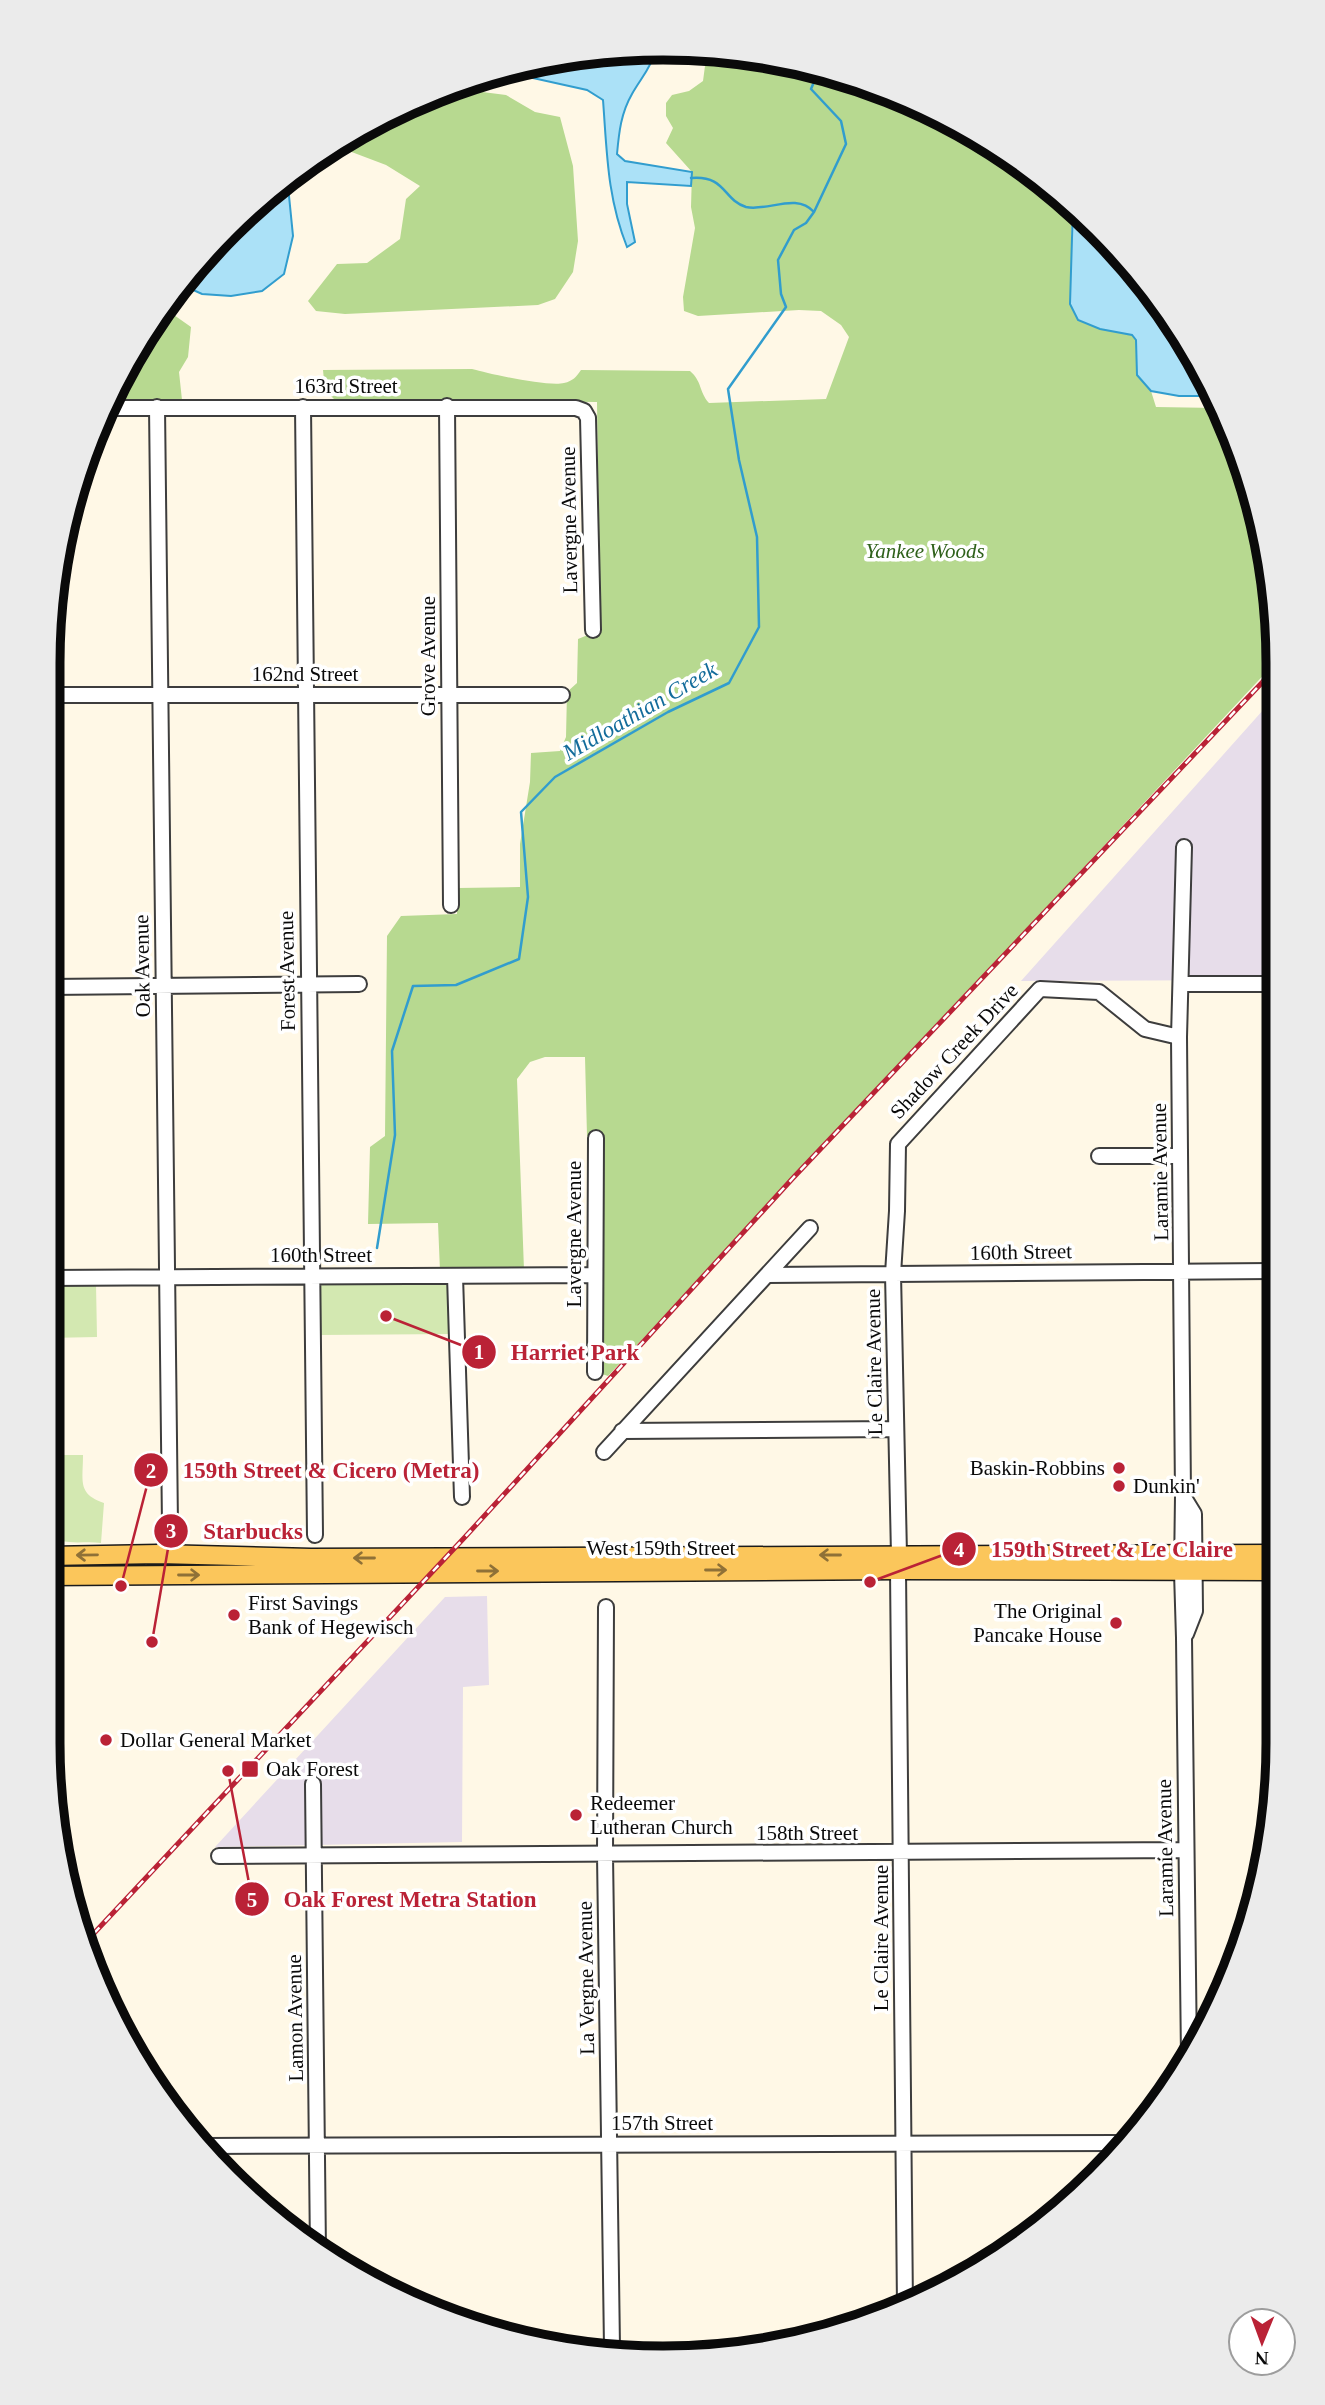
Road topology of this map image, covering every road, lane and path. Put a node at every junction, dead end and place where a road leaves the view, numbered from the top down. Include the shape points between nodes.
1 (158, 407) junction
2 (303, 407) junction
3 (447, 407) junction
4 (116, 408) edge
5 (584, 411) joint
6 (593, 630) dead end
7 (60, 695) edge
8 (161, 695) junction
9 (305, 695) junction
10 (449, 695) junction
11 (562, 695) dead end
12 (1184, 847) dead end
13 (451, 905) dead end
14 (359, 984) dead end
15 (1181, 984) junction
16 (1266, 984) edge
17 (308, 985) junction
18 (163, 986) junction
19 (60, 987) edge
20 (1180, 1037) junction
21 (596, 1138) dead end
22 (1099, 1156) dead end
23 (1180, 1156) junction
24 (897, 1211) joint
25 (810, 1228) dead end
26 (1181, 1271) junction
27 (1266, 1271) edge
28 (893, 1274) junction
29 (595, 1275) junction
30 (767, 1275) junction
31 (311, 1276) junction
32 (455, 1276) junction
33 (167, 1277) junction
34 (60, 1278) edge
35 (595, 1372) dead end
36 (896, 1429) junction
37 (622, 1431) junction
38 (604, 1452) dead end
39 (462, 1497) dead end
40 (170, 1525) junction
41 (315, 1535) dead end
42 (159, 1554) junction
43 (183, 1555) junction
44 (1266, 1555) edge
45 (60, 1556) edge
46 (899, 1562) junction
47 (1188, 1563) junction
48 (1266, 1571) edge
49 (60, 1576) edge
50 (606, 1607) dead end
51 (313, 1784) dead end
52 (1186, 1850) junction
53 (901, 1854) junction
54 (314, 1855) junction
55 (605, 1855) junction
56 (219, 1856) dead end
57 (1189, 2037) edge
58 (1113, 2143) edge
59 (610, 2144) junction
60 (903, 2144) junction
61 (317, 2145) junction
62 (215, 2146) edge
63 (318, 2237) edge
64 (905, 2294) edge
65 (612, 2343) edge

1 - 2 street, 163rd Street
1 - 4 street, 163rd Street
1 - 8 street, Oak Avenue
2 - 3 street, 163rd Street
2 - 9 street, Forest Avenue
3 - 5 street, 163rd Street
3 - 10 street, Grove Avenue
5 - 6 street, Lavergne Avenue via 588,418
7 - 8 street, 162nd Street
8 - 9 street, 162nd Street
8 - 18 street, Oak Avenue
9 - 10 street, 162nd Street
9 - 17 street, Forest Avenue
10 - 11 street, 162nd Street
10 - 13 street, Grove Avenue
12 - 15 street, Laramie Avenue
14 - 17 street
15 - 16 street
15 - 20 street, Laramie Avenue
17 - 18 street
17 - 31 street, Forest Avenue
18 - 19 street
18 - 33 street, Oak Avenue
20 - 23 street, Laramie Avenue
20 - 24 street, Shadow Creek Drive via 1145,1029 1099,992 1040,989 898,1144
21 - 29 street, Lavergne Avenue
22 - 23 street
23 - 26 street, Laramie Avenue
24 - 28 street, Le Claire Avenue
25 - 30 street
26 - 27 street, 160th Street
26 - 28 street, 160th Street
26 - 47 street, Laramie Avenue
28 - 30 street, 160th Street
28 - 36 street, Le Claire Avenue
29 - 32 street, 160th Street
29 - 35 street, Lavergne Avenue
30 - 37 street
31 - 32 street, 160th Street
31 - 33 street, 160th Street
31 - 41 street, Forest Avenue
32 - 39 street
33 - 34 street, 160th Street
33 - 40 street, Oak Avenue
36 - 37 street
36 - 46 street, Le Claire Avenue
37 - 38 street
40 - 42 street, Oak Avenue
40 - 43 street, Oak Avenue
42 - 43 main road, West 159th Street
42 -> 45 main road, West 159th Street
46 -> 43 main road, West 159th Street
44 - 47 main road, West 159th Street
46 - 47 main road, West 159th Street
49 -> 46 main road, West 159th Street
46 - 53 street, Le Claire Avenue
47 - 48 main road, West 159th Street
47 - 52 street, Laramie Avenue
50 - 55 street, La Vergne Avenue
51 - 54 street, Lamon Avenue
52 - 53 street, 158th Street
52 - 57 street, Laramie Avenue
53 - 55 street, 158th Street
53 - 60 street, Le Claire Avenue
54 - 55 street, 158th Street
54 - 56 street, 158th Street
54 - 61 street, Lamon Avenue
55 - 59 street, La Vergne Avenue
58 - 60 street, 157th Street
59 - 60 street, 157th Street
59 - 61 street, 157th Street
59 - 65 street, La Vergne Avenue
60 - 64 street, Le Claire Avenue
61 - 62 street, 157th Street
61 - 63 street, Lamon Avenue

